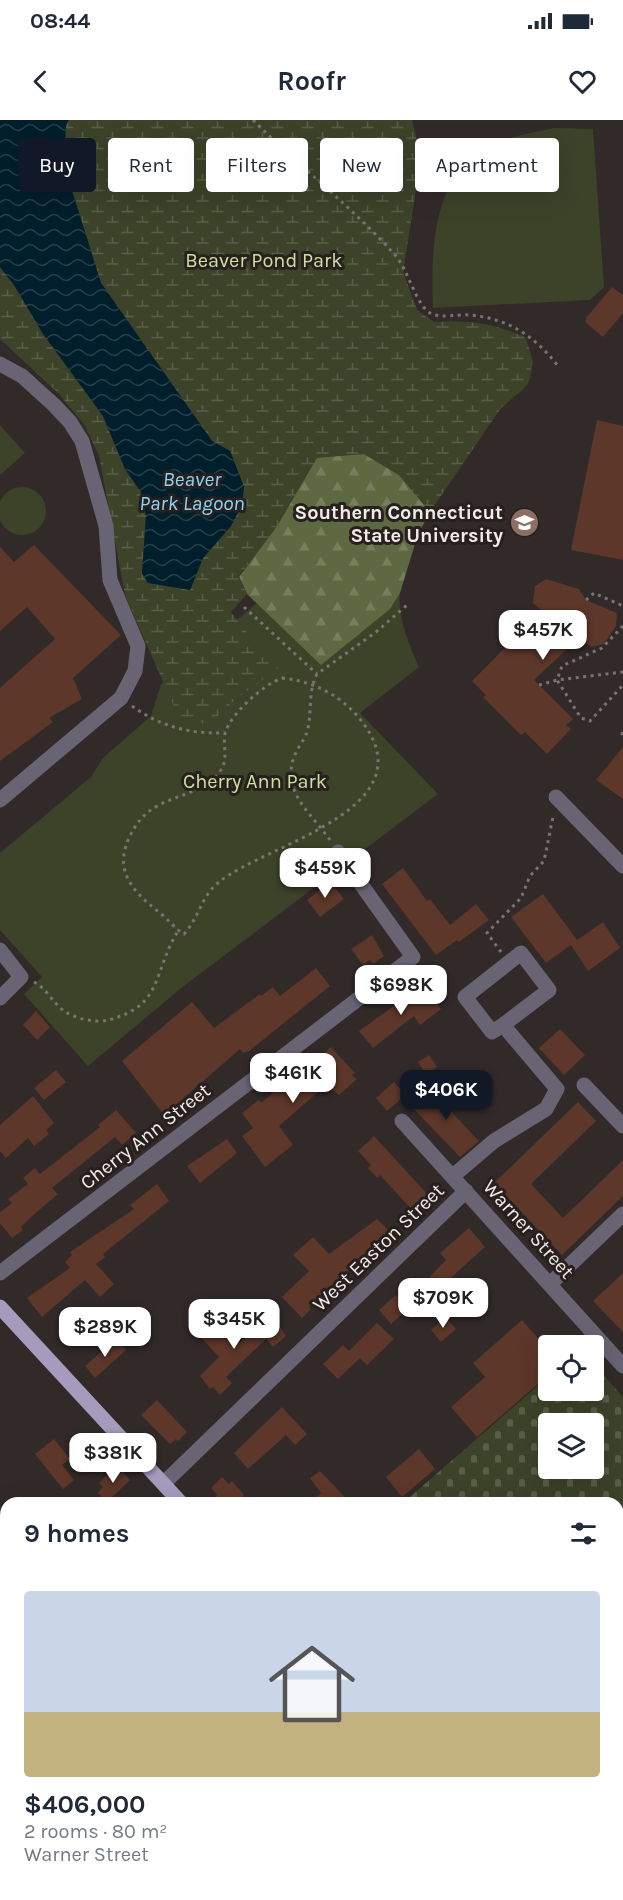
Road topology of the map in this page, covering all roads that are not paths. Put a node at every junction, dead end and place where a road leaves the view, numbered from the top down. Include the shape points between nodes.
1 (0, 364) edge
2 (556, 797) road end
3 (0, 800) edge
4 (338, 852) dead end
5 (623, 866) edge
6 (0, 950) edge
7 (0, 998) edge
8 (503, 1025) junction
9 (555, 1094) junction
10 (402, 1121) dead end
11 (623, 1126) edge
12 (453, 1176) junction
13 (466, 1191) junction
14 (623, 1214) edge
15 (0, 1273) edge
16 (550, 1284) junction
17 (0, 1307) edge
18 (623, 1366) edge
19 (164, 1484) junction
20 (176, 1497) edge

1 - 3 street via 22,376 54,405 82,441 106,526 110,580 138,646 135,671 121,698
2 - 5 street
4 - 15 street, Cherry Ann Street via 413,957
6 - 7 street via 21,977
8 - 8 street via 549,990 521,953 465,997 492,1032
8 - 9 street via 557,1089
9 - 11 street via 590,1084
9 - 12 street via 546,1109 494,1141
10 - 12 street, Warner Street
12 - 13 street, Warner Street
13 - 16 street, Warner Street
13 - 19 street, West Easton Street
14 - 16 street
16 - 18 street, Warner Street
17 - 19 main road
19 - 20 main road

